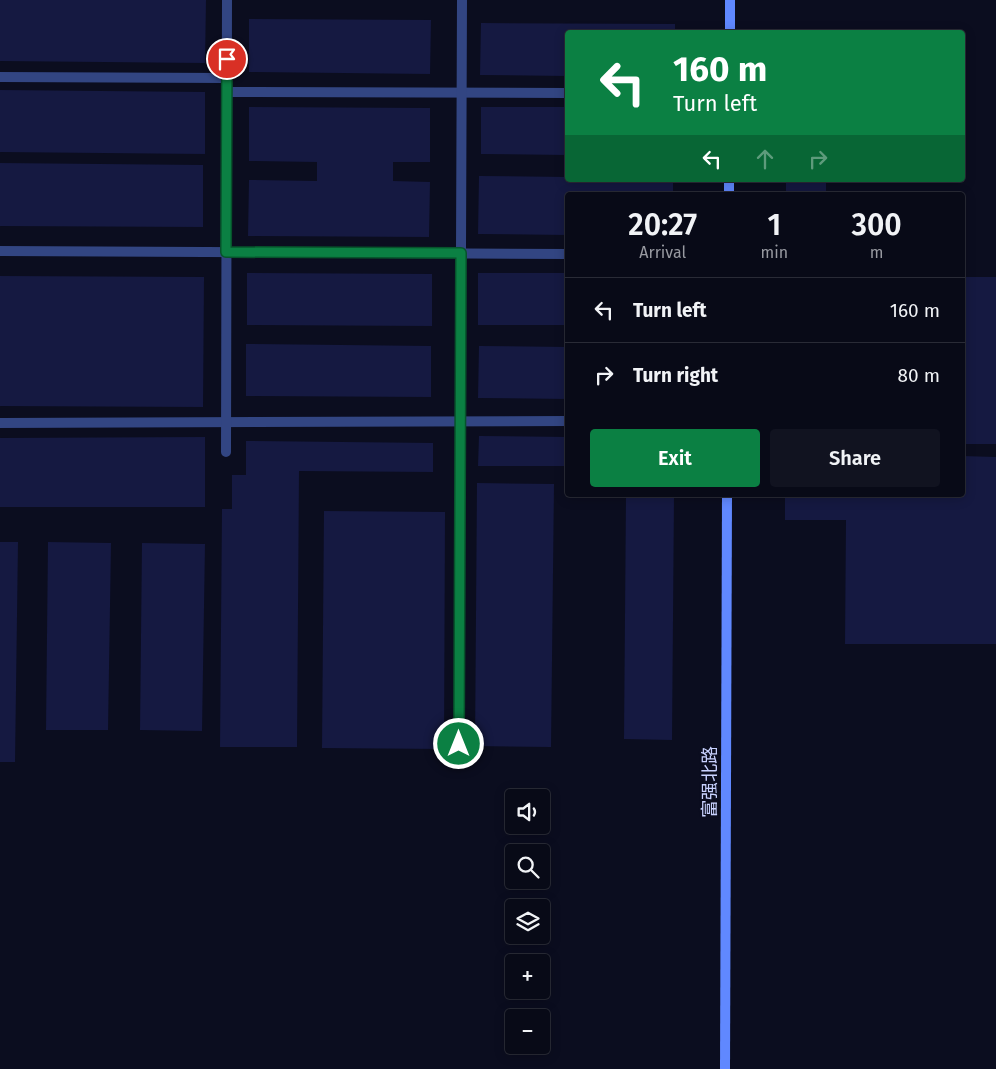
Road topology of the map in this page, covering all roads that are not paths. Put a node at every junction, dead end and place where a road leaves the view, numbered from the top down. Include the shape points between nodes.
1 (227, 0) edge
2 (462, 0) edge
3 (730, 0) edge
4 (730, 30) edge
5 (0, 77) edge
6 (227, 78) junction
7 (227, 92) junction
8 (461, 92) junction
9 (565, 93) edge
10 (0, 251) edge
11 (226, 252) junction
12 (461, 253) junction
13 (565, 254) edge
14 (460, 421) junction
15 (565, 421) edge
16 (226, 422) junction
17 (0, 423) edge
18 (226, 452) dead end
19 (728, 497) edge
20 (459, 744) dead end
21 (725, 1069) edge

1 - 6 lane
2 - 8 lane
3 - 4 street
5 - 6 lane
6 - 7 lane
7 - 8 lane
7 - 11 lane
8 - 9 lane
8 - 12 lane
10 - 11 lane
11 - 12 lane
11 - 16 lane
12 - 13 lane
12 - 14 lane
14 - 15 lane
14 - 16 lane
14 - 20 lane
16 - 17 lane
16 - 18 lane
19 - 21 street, 富强北路

